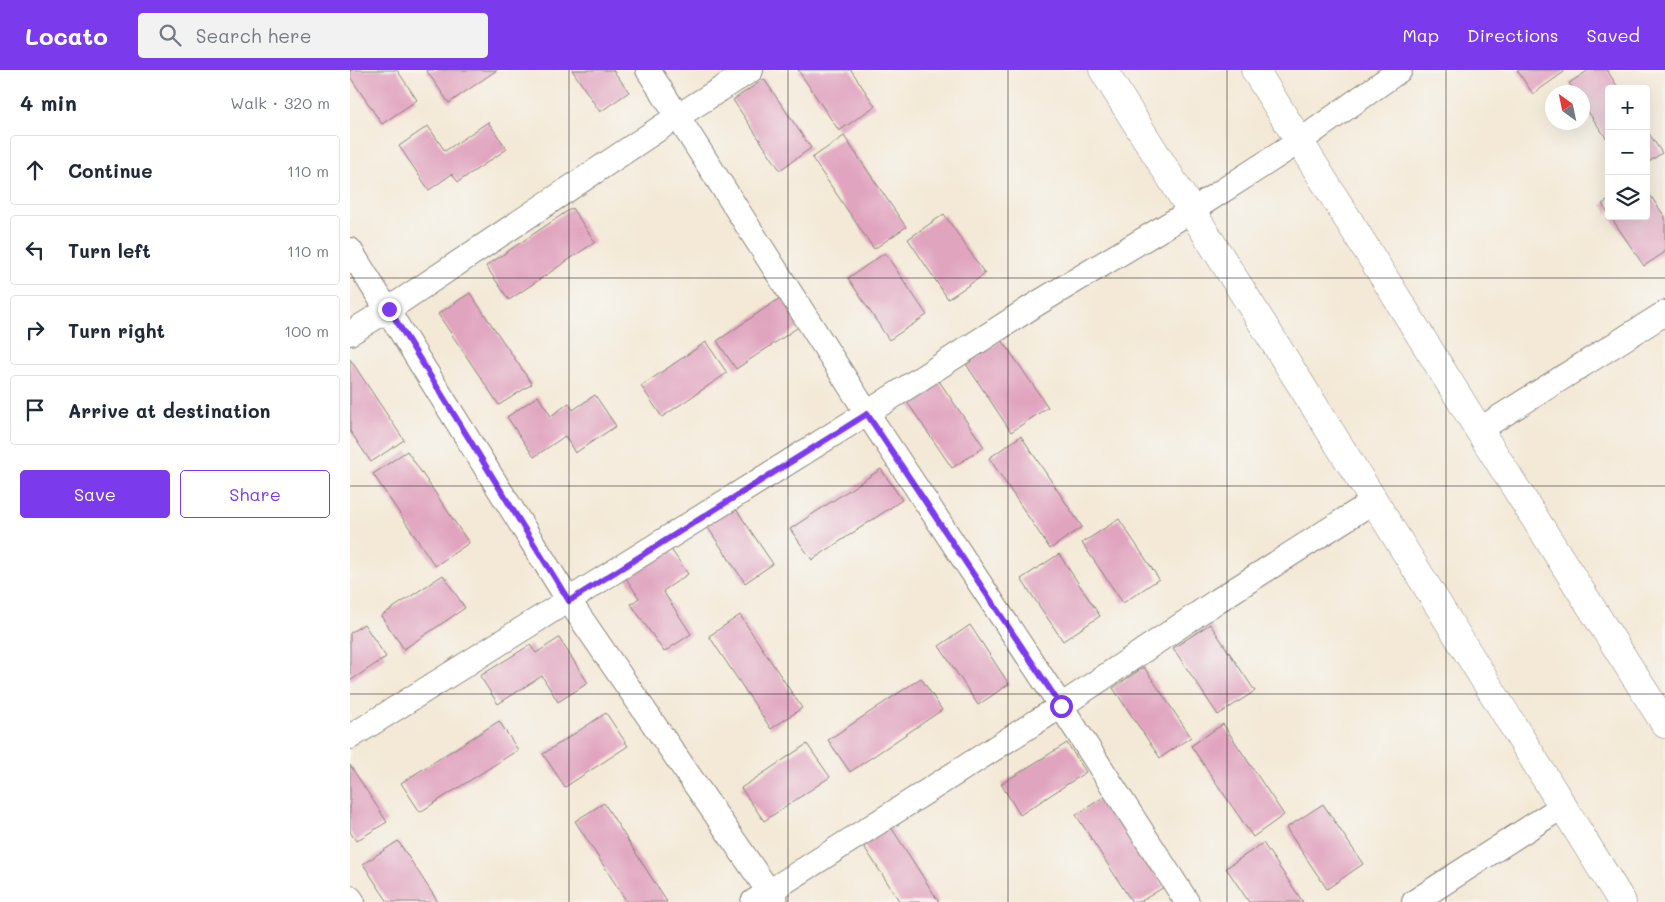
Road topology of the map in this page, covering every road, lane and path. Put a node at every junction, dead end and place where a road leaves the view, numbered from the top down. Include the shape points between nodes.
1 (648, 70) edge
2 (751, 70) edge
3 (1103, 70) edge
4 (1255, 70) edge
5 (1400, 70) edge
6 (678, 116) junction
7 (1300, 141) junction
8 (1191, 211) junction
9 (350, 250) edge
10 (389, 309) junction
11 (1665, 313) edge
12 (350, 334) edge
13 (867, 414) junction
14 (1479, 430) junction
15 (1374, 502) junction
16 (569, 601) junction
17 (1061, 706) junction
18 (1665, 724) edge
19 (350, 737) edge
20 (1563, 806) junction
21 (350, 898) edge
22 (766, 898) edge
23 (353, 902) edge
24 (1187, 902) edge
25 (1414, 902) edge
26 (1622, 902) edge

1 - 6 street
2 - 6 street
3 - 8 highway
4 - 7 highway
5 - 7 street
6 - 10 street
6 - 13 street
7 - 8 street
7 - 14 highway
8 - 13 street via 1038,303
8 - 15 highway
9 - 10 street
10 - 12 street
10 - 16 street
11 - 14 street
13 - 16 street
13 - 17 street
14 - 18 highway
15 - 17 street via 1217,601
15 - 20 highway
16 - 19 street
16 - 22 street
17 - 22 street
17 - 24 street
20 - 25 street
20 - 26 highway
21 - 23 street

